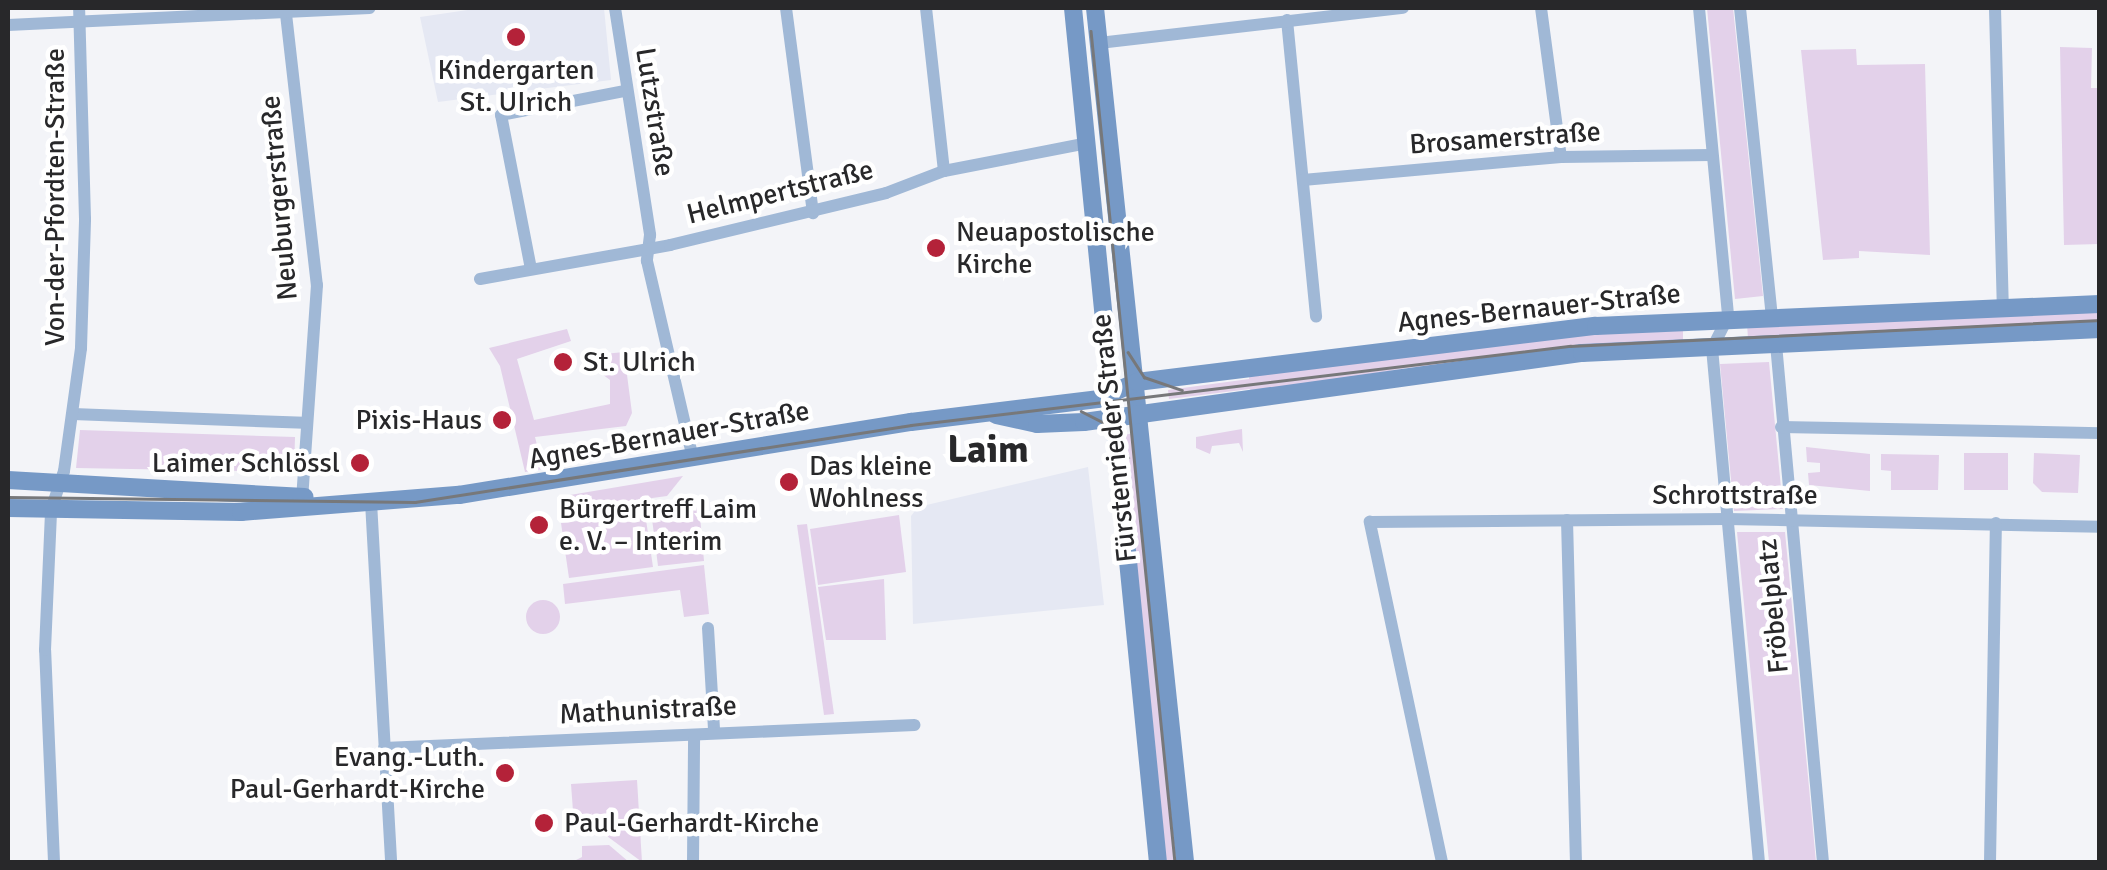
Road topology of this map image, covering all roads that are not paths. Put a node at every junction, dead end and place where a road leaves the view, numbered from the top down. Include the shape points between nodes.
1 (370, 8) edge
2 (614, 8) edge
3 (786, 8) edge
4 (926, 8) edge
5 (1073, 8) edge
6 (1096, 8) edge
7 (1403, 8) edge
8 (1541, 8) edge
9 (1699, 8) edge
10 (1740, 8) edge
11 (1995, 8) edge
12 (286, 14) junction
13 (79, 15) edge
14 (1287, 20) junction
15 (8, 24) edge
16 (1099, 44) junction
17 (624, 91) junction
18 (1088, 143) junction
19 (1711, 155) junction
20 (1561, 157) junction
21 (944, 170) junction
22 (1303, 180) junction
23 (812, 212) junction
24 (648, 247) junction
25 (531, 269) junction
26 (480, 279) dead end
27 (2100, 304) edge
28 (2003, 307) junction
29 (1728, 316) junction
30 (1772, 316) junction
31 (1316, 317) dead end
32 (2100, 329) edge
33 (1776, 344) junction
34 (1712, 348) junction
35 (1136, 382) junction
36 (1113, 394) junction
37 (73, 414) junction
38 (991, 414) junction
39 (1140, 415) junction
40 (1115, 418) junction
41 (304, 423) junction
42 (1781, 427) junction
43 (2100, 433) edge
44 (692, 458) junction
45 (8, 480) edge
46 (60, 482) junction
47 (302, 497) junction
48 (363, 502) junction
49 (8, 508) edge
50 (51, 510) junction
51 (1567, 520) junction
52 (1727, 520) junction
53 (1790, 520) junction
54 (1996, 522) junction
55 (2100, 527) edge
56 (708, 628) dead end
57 (915, 726) dead end
58 (714, 730) junction
59 (694, 735) junction
60 (384, 748) junction
61 (54, 862) edge
62 (391, 862) edge
63 (693, 862) edge
64 (1158, 862) edge
65 (1185, 862) edge
66 (1442, 862) edge
67 (1576, 862) edge
68 (1759, 862) edge
69 (1823, 862) edge
70 (1990, 862) edge

1 - 12 street
2 - 17 street, Lutzstraße
3 - 23 street
4 - 21 street
5 - 18 main road, Fürstenrieder Straße
6 - 16 main road, Fürstenrieder Straße
7 - 14 street
8 - 20 street
9 - 19 street
10 - 30 street
11 - 28 street
12 - 13 street
12 - 41 street, Neuburgerstraße via 317,284
13 - 15 street
13 - 37 street, Von-der-Pfordten-Straße via 86,219
14 - 16 street
14 - 22 street
16 - 35 main road, Fürstenrieder Straße
17 - 24 street, Lutzstraße
17 - 25 street via 500,115
18 - 21 street, Helmpertstraße
18 - 36 main road, Fürstenrieder Straße
19 - 20 street, Brosamerstraße
19 - 29 street
20 - 22 street, Brosamerstraße
21 - 23 street, Helmpertstraße
22 - 31 street
23 - 24 street, Helmpertstraße
24 - 25 street, Helmpertstraße
24 - 44 street, Lutzstraße
25 - 26 street, Helmpertstraße
27 - 28 main road, Agnes-Bernauer-Straße
28 - 30 main road, Agnes-Bernauer-Straße
29 - 30 main road, Agnes-Bernauer-Straße
29 - 34 street
29 - 35 main road, Agnes-Bernauer-Straße
32 - 33 main road, Agnes-Bernauer-Straße
33 - 34 main road, Agnes-Bernauer-Straße
33 - 42 street, Fröbelplatz
34 - 39 main road, Agnes-Bernauer-Straße via 1582,354
34 - 52 street, Fröbelplatz
35 - 36 main road, Agnes-Bernauer-Straße
35 - 39 main road, Fürstenrieder Straße
36 - 38 main road, Agnes-Bernauer-Straße
36 - 40 main road, Fürstenrieder Straße
37 - 41 street
37 - 46 street, Von-der-Pfordten-Straße
38 - 40 main road, Agnes-Bernauer-Straße via 1037,424
38 - 44 main road, Agnes-Bernauer-Straße
39 - 40 main road, Agnes-Bernauer-Straße
39 - 65 main road, Fürstenrieder Straße
40 - 64 main road, Fürstenrieder Straße
41 - 47 street, Neuburgerstraße
42 - 43 street
42 - 53 street, Fröbelplatz
44 - 48 main road, Agnes-Bernauer-Straße via 503,490
45 - 46 main road, Agnes-Bernauer-Straße
46 - 47 main road, Agnes-Bernauer-Straße
46 - 50 street, Von-der-Pfordten-Straße
47 - 48 main road, Agnes-Bernauer-Straße
48 - 50 main road, Agnes-Bernauer-Straße via 241,512
48 - 60 street
49 - 50 main road, Agnes-Bernauer-Straße
50 - 61 street, Von-der-Pfordten-Straße via 46,678
51 - 52 street, Schrottstraße
51 - 66 street, Schrottstraße via 1370,522
51 - 67 street
52 - 53 street, Schrottstraße
52 - 68 street, Fröbelplatz
53 - 54 street, Schrottstraße
53 - 69 street, Fröbelplatz
54 - 55 street, Schrottstraße
54 - 70 street
56 - 58 street
57 - 58 street, Mathunistraße
58 - 59 street, Mathunistraße
59 - 60 street, Mathunistraße
59 - 63 street
60 - 62 street

